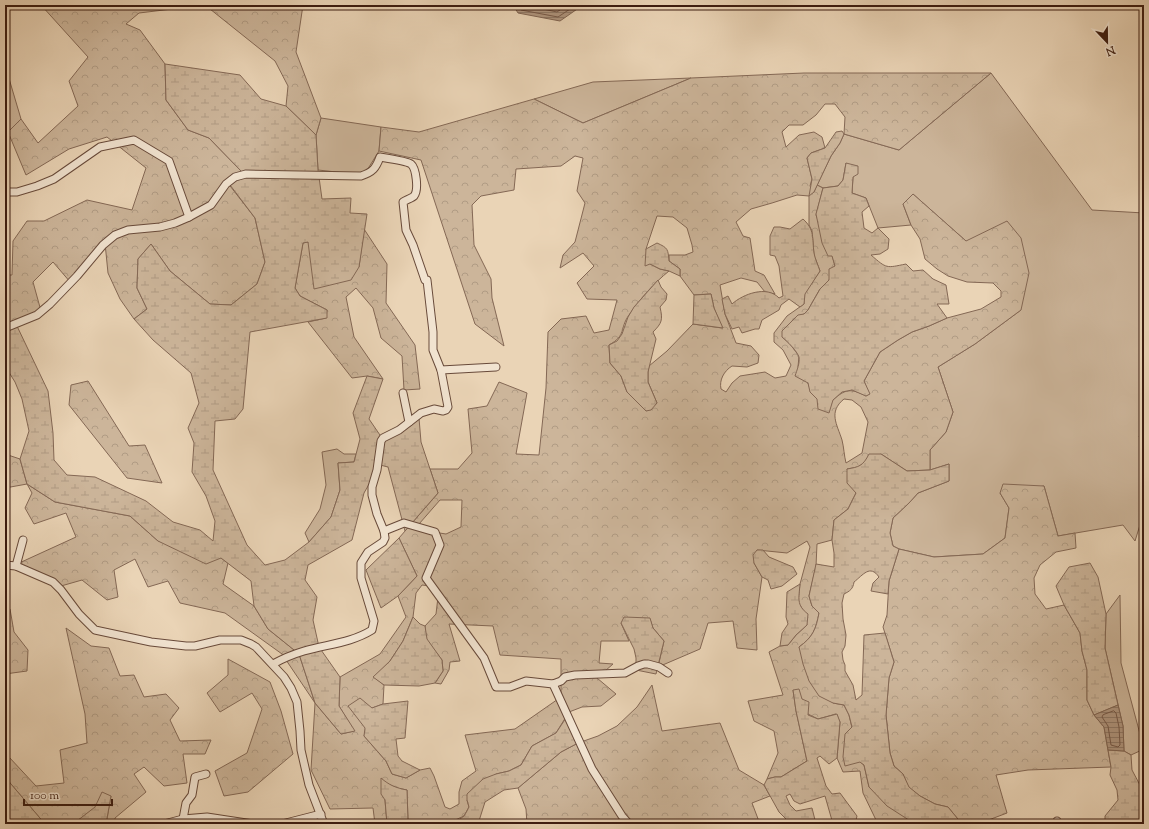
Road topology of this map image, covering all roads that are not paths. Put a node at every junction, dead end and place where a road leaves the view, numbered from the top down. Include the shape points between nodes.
1 (5, 192) edge
2 (189, 217) junction
3 (5, 328) edge
4 (496, 367) dead end
5 (441, 370) junction
6 (403, 393) dead end
7 (409, 422) junction
8 (384, 531) junction
9 (23, 540) dead end
10 (5, 565) edge
11 (16, 566) junction
12 (273, 664) junction
13 (668, 673) dead end
14 (553, 684) junction
15 (206, 774) dead end
16 (320, 814) junction
17 (183, 819) junction
18 (164, 824) edge
19 (254, 824) edge
20 (282, 824) edge
21 (324, 824) edge
22 (629, 824) edge

1 - 2 street via 17,192 54,179 100,147 134,140 169,161
2 - 3 street via 160,227 128,230 115,235 37,315
2 - 5 street via 211,205 226,184 235,177 246,174 361,176 370,173 378,164 380,157 410,163 415,169 417,182 414,196 403,202 406,230 427,280 433,350
4 - 5 street
5 - 7 street via 448,407 446,410 434,409 421,413
6 - 7 street
7 - 8 street via 381,441 372,495
8 - 12 street via 383,542 368,552 361,563 361,578 374,621 372,630 363,636 305,651
8 - 14 street via 404,523 435,532 440,545 426,578 484,658 496,687 510,687 526,681
9 - 11 street
10 - 11 street
11 - 12 street via 53,582 95,630 186,646 220,640 241,640 256,647
12 - 16 street via 291,688 296,702 300,750
13 - 14 street via 659,667 644,664 625,673 575,675
14 - 22 street via 592,770
15 - 17 street via 196,777
16 - 20 street
16 - 21 street
17 - 18 street
17 - 19 street via 207,817

